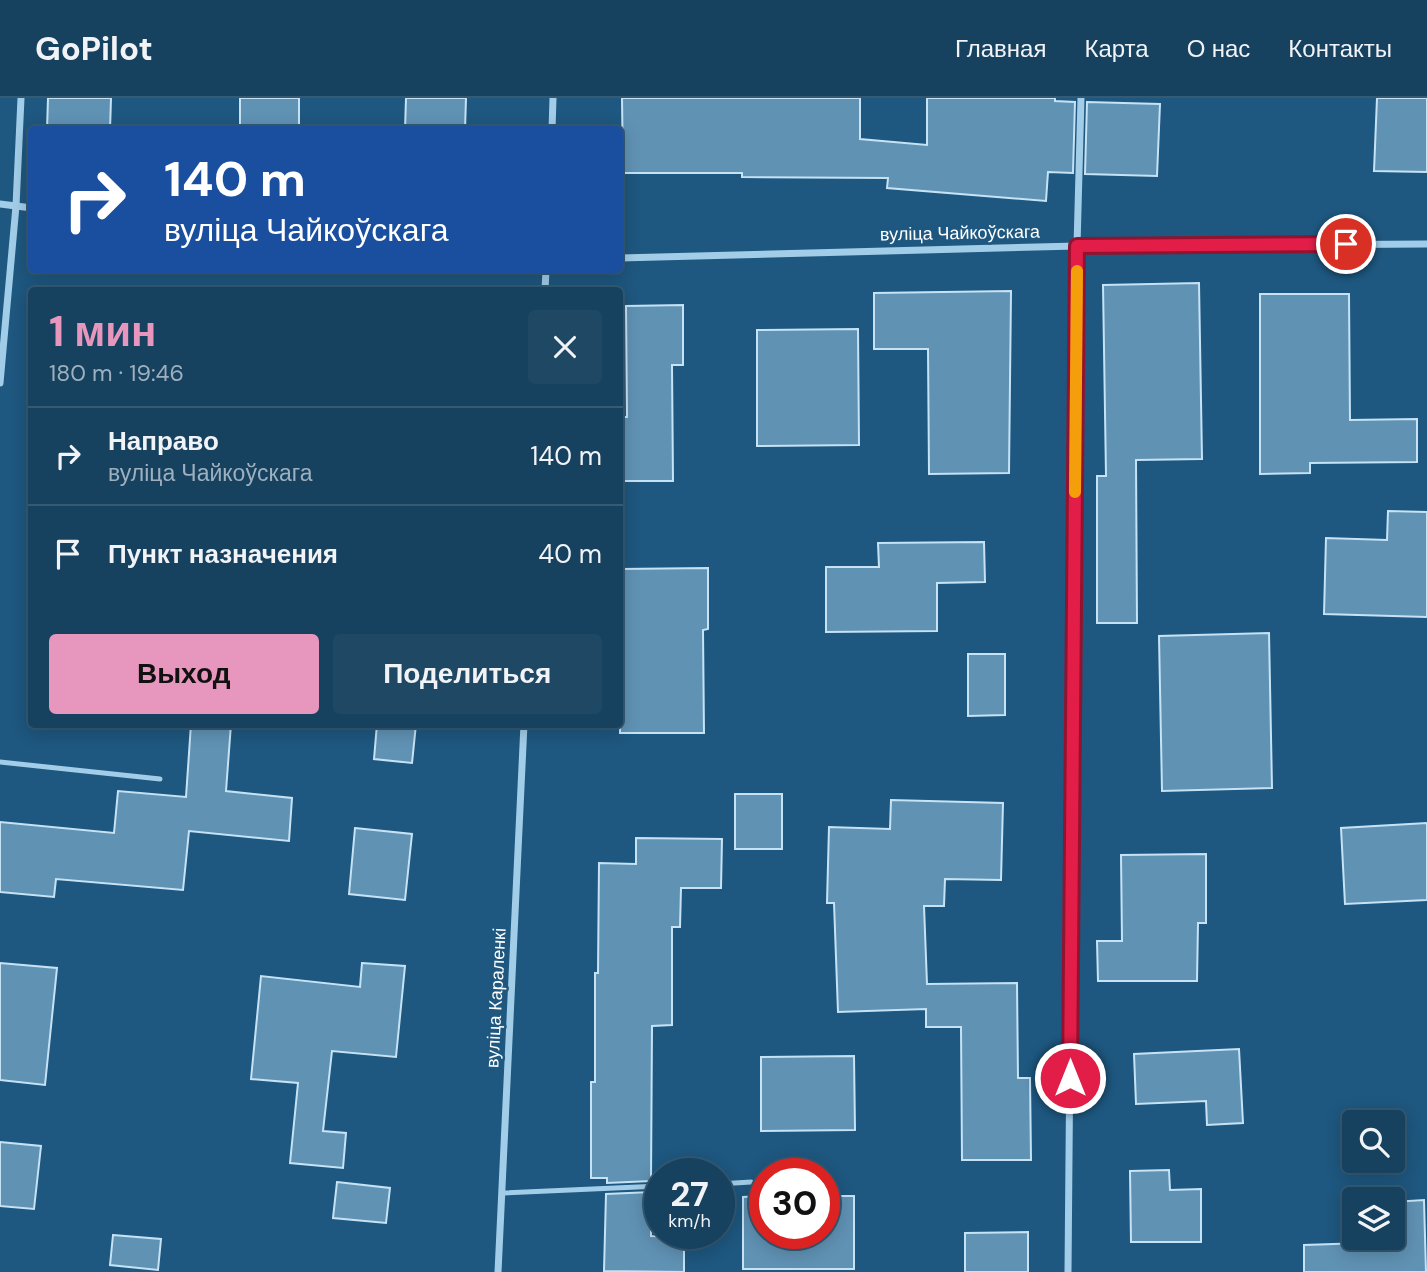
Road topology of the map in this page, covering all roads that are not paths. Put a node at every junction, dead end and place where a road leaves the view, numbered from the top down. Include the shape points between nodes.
1 (21, 98) edge
2 (553, 98) edge
3 (1081, 98) edge
4 (552, 126) edge
5 (0, 204) edge
6 (16, 206) junction
7 (28, 208) edge
8 (1427, 244) edge
9 (1077, 246) junction
10 (623, 258) edge
11 (0, 383) edge
12 (524, 728) edge
13 (0, 762) edge
14 (160, 779) dead end
15 (644, 1187) edge
16 (502, 1193) junction
17 (498, 1272) edge
18 (1068, 1272) edge

1 - 6 street
2 - 4 street
3 - 9 street
5 - 6 street
6 - 7 street
6 - 11 street
8 - 9 street, вуліца Чайкоўскага
9 - 10 street, вуліца Чайкоўскага
9 - 18 street
12 - 16 street, вуліца Караленкі
13 - 14 lane
15 - 16 lane
16 - 17 street, вуліца Караленкі

